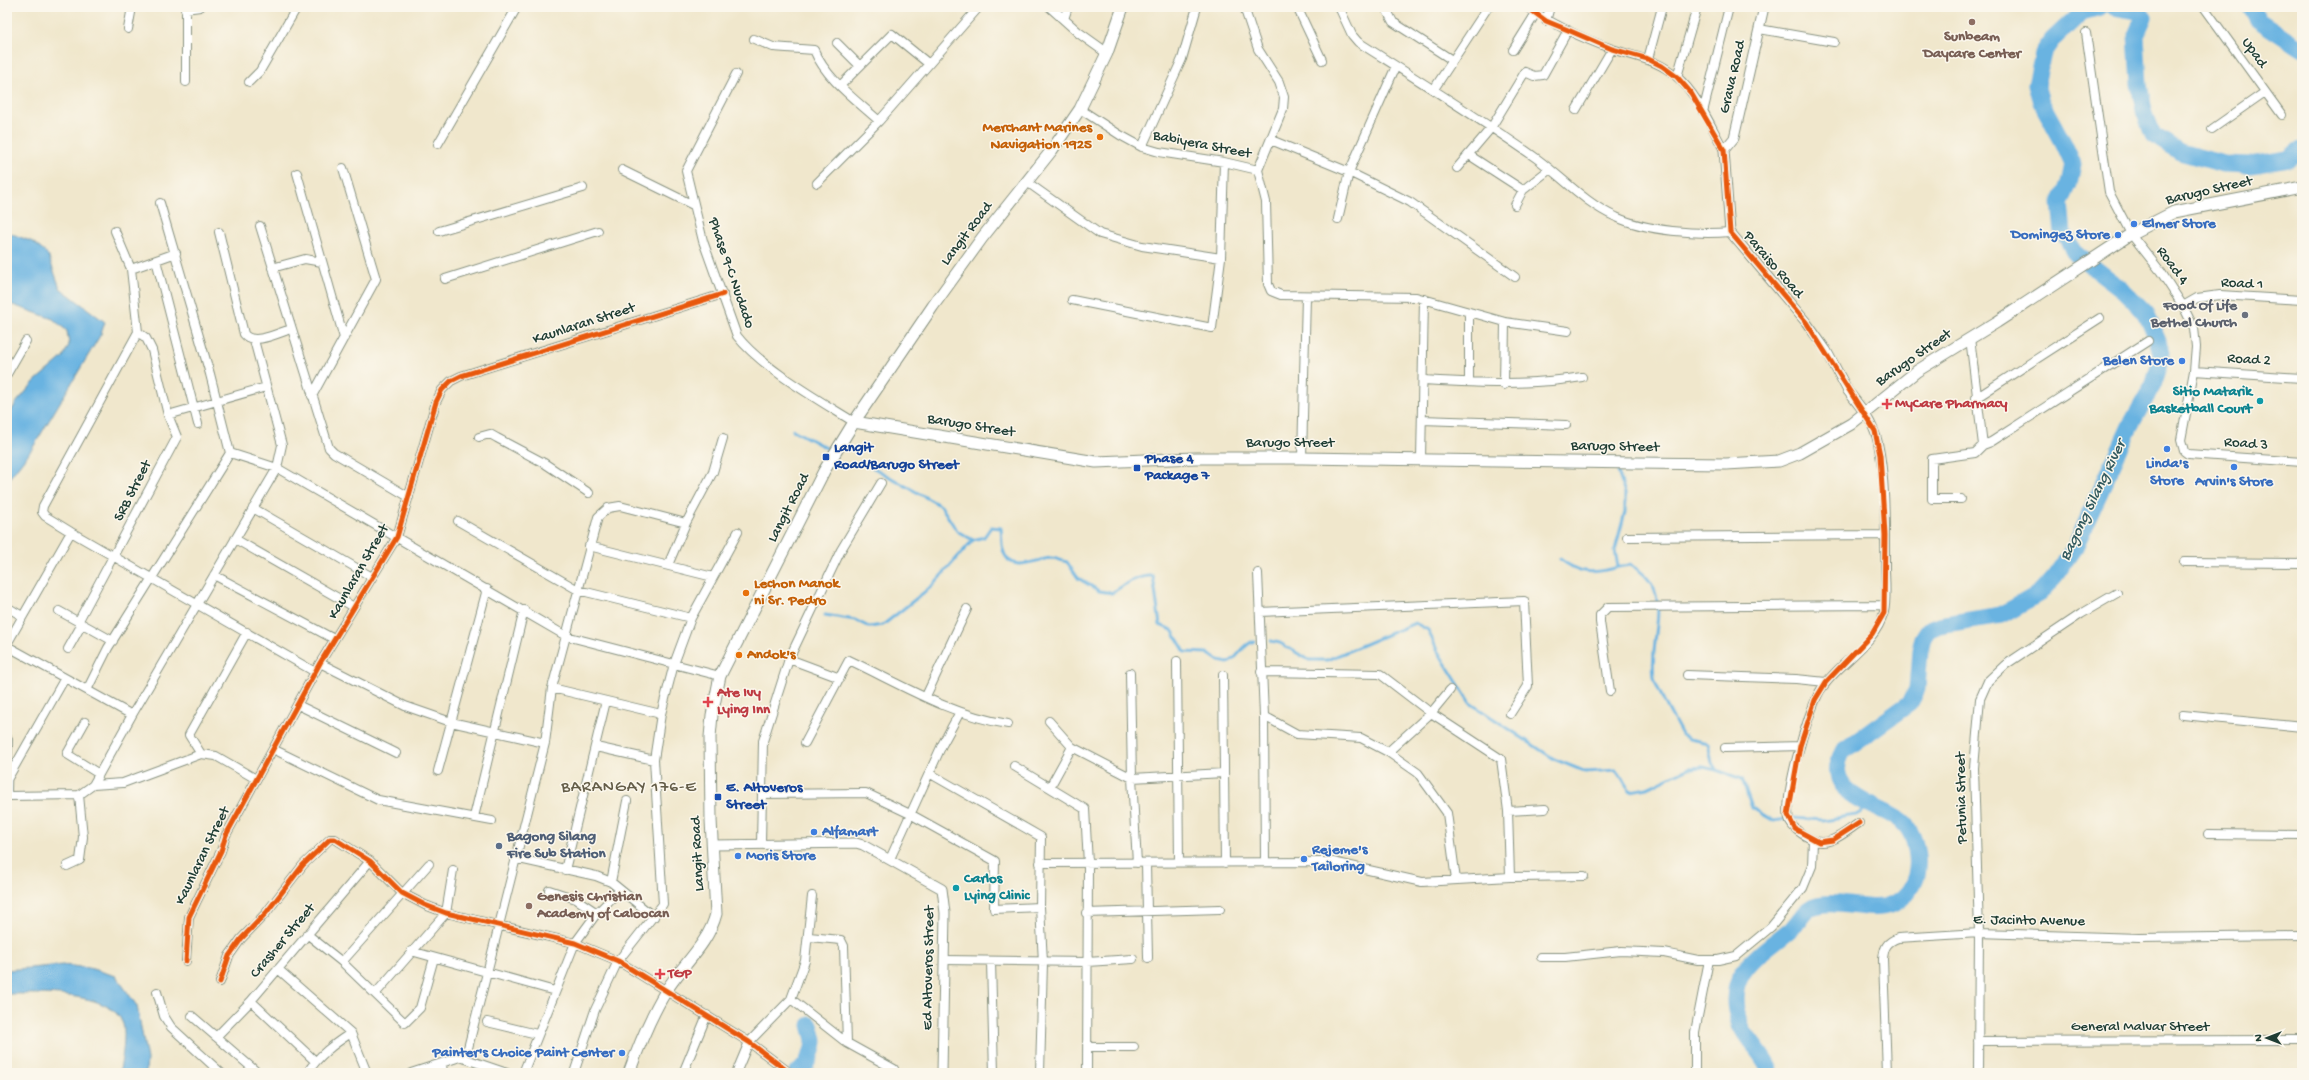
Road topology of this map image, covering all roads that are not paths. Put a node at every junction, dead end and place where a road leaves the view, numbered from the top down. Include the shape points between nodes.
1 (132, 7) edge
2 (200, 7) edge
3 (297, 7) edge
4 (517, 7) edge
5 (979, 7) edge
6 (1050, 7) edge
7 (1068, 7) edge
8 (1123, 7) edge
9 (1197, 7) edge
10 (1244, 7) edge
11 (1296, 7) edge
12 (1339, 7) edge
13 (1385, 7) edge
14 (1488, 7) edge
15 (1527, 7) edge
16 (1550, 7) edge
17 (1662, 7) edge
18 (1697, 7) edge
19 (1729, 7) edge
20 (1764, 7) edge
21 (2204, 7) edge
22 (186, 8) edge
23 (1536, 13) junction
24 (1064, 20) junction
25 (1546, 21) junction
26 (128, 29) dead end
27 (1759, 29) junction
28 (1568, 30) junction
29 (2086, 33) dead end
30 (754, 39) dead end
31 (1834, 42) dead end
32 (837, 43) dead end
33 (1612, 49) junction
34 (1512, 50) dead end
35 (1107, 53) junction
36 (1648, 59) junction
37 (1322, 60) dead end
38 (1452, 60) junction
39 (929, 64) junction
40 (860, 66) junction
41 (1396, 66) junction
42 (736, 74) dead end
43 (1676, 76) junction
44 (186, 82) dead end
45 (249, 82) dead end
46 (841, 85) junction
47 (1434, 89) junction
48 (2265, 92) junction
49 (1080, 109) junction
50 (1576, 110) dead end
51 (1703, 112) junction
52 (2282, 115) dead end
53 (879, 121) junction
54 (1491, 128) junction
55 (2212, 129) dead end
56 (1270, 140) junction
57 (438, 144) dead end
58 (1142, 147) junction
59 (1724, 150) junction
60 (1469, 155) junction
61 (1224, 162) junction
62 (343, 168) dead end
63 (1457, 168) dead end
64 (622, 170) dead end
65 (1258, 170) junction
66 (1550, 170) junction
67 (1350, 172) junction
68 (298, 173) dead end
69 (1027, 182) junction
70 (817, 183) dead end
71 (2302, 187) edge
72 (583, 188) dead end
73 (1523, 190) junction
74 (160, 203) dead end
75 (693, 205) junction
76 (1515, 205) dead end
77 (1338, 219) dead end
78 (260, 226) dead end
79 (115, 231) dead end
80 (439, 231) dead end
81 (598, 231) dead end
82 (219, 232) dead end
83 (1730, 232) junction
84 (2131, 234) junction
85 (176, 253) junction
86 (1220, 258) junction
87 (156, 260) junction
88 (322, 262) junction
89 (272, 268) junction
90 (131, 269) junction
91 (1515, 277) dead end
92 (445, 279) dead end
93 (723, 294) junction
94 (1306, 296) junction
95 (1424, 299) junction
96 (1072, 300) dead end
97 (2302, 300) edge
98 (2183, 306) junction
99 (1468, 313) junction
100 (2100, 318) dead end
101 (1505, 322) junction
102 (291, 329) junction
103 (1568, 331) dead end
104 (138, 332) junction
105 (344, 338) junction
106 (1970, 338) junction
107 (254, 340) junction
108 (26, 341) dead end
109 (2148, 341) dead end
110 (10, 361) edge
111 (2194, 371) junction
112 (7, 374) edge
113 (1582, 377) dead end
114 (2302, 378) edge
115 (1422, 380) junction
116 (1469, 382) junction
117 (1504, 384) junction
118 (266, 387) junction
119 (312, 396) junction
120 (1976, 398) junction
121 (217, 400) junction
122 (193, 407) junction
123 (1865, 413) junction
124 (168, 415) junction
125 (1422, 420) junction
126 (854, 422) junction
127 (198, 424) dead end
128 (1566, 425) dead end
129 (479, 437) dead end
130 (723, 438) dead end
131 (1983, 445) junction
132 (230, 453) junction
133 (2188, 454) joint
134 (1302, 458) junction
135 (1421, 459) junction
136 (2302, 462) edge
137 (277, 468) junction
138 (881, 483) dead end
139 (589, 494) dead end
140 (409, 497) junction
141 (1961, 500) dead end
142 (253, 508) junction
143 (458, 521) dead end
144 (686, 523) junction
145 (71, 532) junction
146 (738, 532) dead end
147 (1885, 535) junction
148 (396, 537) junction
149 (1627, 537) dead end
150 (235, 539) junction
151 (589, 546) junction
152 (115, 557) junction
153 (2184, 562) dead end
154 (2302, 563) edge
155 (668, 565) junction
156 (1258, 574) dead end
157 (214, 575) junction
158 (372, 577) junction
159 (713, 577) junction
160 (152, 579) junction
161 (487, 589) junction
162 (578, 590) junction
163 (2117, 593) dead end
164 (197, 604) junction
165 (1885, 605) junction
166 (7, 607) edge
167 (354, 607) junction
168 (966, 609) dead end
169 (524, 610) junction
170 (59, 611) dead end
171 (1260, 612) junction
172 (22, 616) junction
173 (691, 618) junction
174 (80, 623) junction
175 (247, 632) junction
176 (566, 636) junction
177 (334, 639) junction
178 (113, 641) junction
179 (7, 645) edge
180 (68, 649) dead end
181 (789, 658) junction
182 (1177, 661) dead end
183 (320, 663) junction
184 (674, 664) junction
185 (315, 672) junction
186 (1261, 672) junction
187 (1130, 673) dead end
188 (1687, 674) dead end
189 (1223, 675) dead end
190 (720, 676) junction
191 (65, 678) junction
192 (840, 678) junction
193 (1826, 682) junction
194 (552, 688) junction
195 (87, 690) junction
196 (1450, 690) dead end
197 (1610, 691) dead end
198 (926, 696) junction
199 (606, 701) junction
200 (298, 705) junction
201 (960, 712) junction
202 (1431, 713) junction
203 (660, 714) junction
204 (1510, 714) dead end
205 (132, 715) junction
206 (2183, 715) dead end
207 (1264, 716) junction
208 (1049, 721) dead end
209 (85, 722) dead end
210 (451, 722) junction
211 (1008, 724) dead end
212 (2302, 727) edge
213 (494, 731) junction
214 (8, 739) dead end
215 (545, 743) junction
216 (805, 743) dead end
217 (1800, 746) junction
218 (596, 747) junction
219 (1072, 747) junction
220 (1724, 748) dead end
221 (273, 749) junction
222 (1388, 752) junction
223 (396, 753) dead end
224 (201, 754) junction
225 (654, 760) junction
226 (1014, 766) dead end
227 (438, 771) dead end
228 (929, 773) junction
229 (1224, 773) junction
230 (99, 774) junction
231 (1178, 774) junction
232 (8, 778) edge
233 (1132, 778) junction
234 (256, 779) junction
235 (93, 785) junction
236 (1050, 787) junction
237 (762, 794) junction
238 (79, 795) junction
239 (7, 796) edge
240 (627, 801) dead end
241 (1545, 809) dead end
242 (1508, 811) junction
243 (910, 814) junction
244 (474, 817) junction
245 (492, 821) dead end
246 (1859, 823) dead end
247 (2208, 834) dead end
248 (2302, 835) edge
249 (1813, 840) junction
250 (761, 844) junction
251 (713, 845) junction
252 (515, 858) junction
253 (890, 859) junction
254 (370, 861) junction
255 (1179, 862) junction
256 (1265, 862) junction
257 (1040, 863) junction
258 (1141, 863) junction
259 (1225, 863) junction
260 (429, 864) dead end
261 (1088, 864) junction
262 (67, 866) dead end
263 (453, 870) dead end
264 (565, 870) junction
265 (1584, 876) dead end
266 (1510, 877) junction
267 (1456, 880) junction
268 (611, 882) junction
269 (549, 890) dead end
270 (620, 890) junction
271 (402, 893) junction
272 (812, 896) dead end
273 (1040, 907) junction
274 (1220, 909) dead end
275 (1148, 912) junction
276 (446, 913) junction
277 (1086, 913) junction
278 (597, 914) junction
279 (654, 917) junction
280 (499, 924) junction
281 (1979, 933) junction
282 (307, 934) junction
283 (2302, 936) edge
284 (809, 937) junction
285 (575, 943) junction
286 (411, 951) junction
287 (1541, 957) dead end
288 (434, 958) junction
289 (1133, 958) dead end
290 (1148, 958) dead end
291 (944, 960) junction
292 (1709, 960) junction
293 (186, 961) dead end
294 (618, 961) junction
295 (342, 962) junction
296 (991, 962) junction
297 (1043, 962) junction
298 (1087, 962) junction
299 (278, 969) junction
300 (488, 974) junction
301 (220, 982) dead end
302 (555, 991) junction
303 (666, 991) junction
304 (157, 992) dead end
305 (376, 993) junction
306 (791, 999) junction
307 (251, 1001) junction
308 (707, 1015) junction
309 (192, 1016) dead end
310 (487, 1022) dead end
311 (352, 1033) junction
312 (537, 1034) junction
313 (216, 1037) junction
314 (2302, 1040) edge
315 (1978, 1041) junction
316 (750, 1042) junction
317 (847, 1043) junction
318 (1088, 1047) junction
319 (1134, 1047) dead end
320 (460, 1057) junction
321 (315, 1062) junction
322 (441, 1064) junction
323 (894, 1069) dead end
324 (781, 1070) edge
325 (221, 1073) edge
326 (258, 1073) edge
327 (308, 1073) edge
328 (367, 1073) edge
329 (411, 1073) edge
330 (444, 1073) edge
331 (507, 1073) edge
332 (522, 1073) edge
333 (574, 1073) edge
334 (629, 1073) edge
335 (683, 1073) edge
336 (736, 1073) edge
337 (790, 1073) edge
338 (942, 1073) edge
339 (994, 1073) edge
340 (1040, 1073) edge
341 (1087, 1073) edge
342 (1695, 1073) edge
343 (1888, 1073) edge
344 (1978, 1073) edge

1 - 26 street
2 - 22 street
3 - 45 street via 260,70
4 - 57 street
5 - 39 street
6 - 24 street
7 - 24 street
8 - 35 main road, Langit Road
9 - 58 street via 1182,59
10 - 56 street via 1258,49 1284,91 1283,109
11 - 37 street
12 - 41 street via 1352,36
13 - 38 street via 1393,22
14 - 38 street
15 - 23 street, Paraiso Road
16 - 25 street
17 - 36 street
18 - 43 street
19 - 51 street
20 - 27 street, Grava Road
21 - 48 street, Upad
22 - 44 street
23 - 25 street, Paraiso Road
23 - 34 street
24 - 35 street
25 - 28 street, Paraiso Road
27 - 31 street
27 - 59 street, Grava Road via 1734,138
28 - 33 street, Paraiso Road
28 - 54 street via 1543,75 1534,76 1524,72
29 - 84 street, Road 4 via 2109,192
30 - 46 street via 773,47 814,50 820,63
32 - 40 street
33 - 36 street, Paraiso Road
33 - 50 street
35 - 49 main road, Langit Road
36 - 43 street, Paraiso Road
38 - 47 street
39 - 40 street via 892,34
39 - 53 street
40 - 46 street
41 - 47 street
41 - 67 street
42 - 75 street, Phase 9-C Nudado via 686,171
43 - 51 street, Paraiso Road
46 - 53 street
47 - 54 street
48 - 52 street, Upad
48 - 55 street
49 - 58 street, Babiyera Street via 1120,136
49 - 69 main road, Langit Road
51 - 59 street, Paraiso Road
53 - 70 street
54 - 60 street
54 - 66 street
56 - 65 street
56 - 67 street
58 - 61 street, Babiyera Street
59 - 83 street, Paraiso Road
60 - 63 street
60 - 73 street
61 - 65 street, Babiyera Street
61 - 86 street
62 - 105 street via 376,280
64 - 75 street
65 - 94 street via 1266,202 1269,287 1276,294
66 - 73 street
66 - 83 street via 1603,210 1628,222 1695,232
67 - 77 street
67 - 91 street via 1410,202
68 - 88 street
69 - 86 street via 1100,234 1142,246
69 - 126 main road, Langit Road via 982,238
71 - 84 main road, Barugo Street via 2174,212
72 - 80 street
73 - 76 street
74 - 85 street
75 - 93 street, Phase 9-C Nudado via 703,241
78 - 89 street
79 - 90 street
81 - 92 street
82 - 107 street via 244,334
83 - 123 street, Paraiso Road via 1806,322 1826,350 1848,391
84 - 98 street, Road 4
84 - 106 main road, Barugo Street
85 - 87 street
85 - 121 street
86 - 96 street via 1212,328
87 - 90 street
87 - 122 street
88 - 89 street via 305,260
88 - 105 street
89 - 102 street
90 - 104 street
93 - 126 street, Phase 9-C Nudado via 737,336 747,349
93 - 140 street, Kaunlaran Street via 628,322 450,381 436,402
94 - 95 street
94 - 134 street
95 - 99 street
95 - 115 street
97 - 98 street, Road 1 via 2220,295 2197,298
98 - 111 street, Road 4 via 2196,337
99 - 101 street
99 - 116 street
100 - 120 street
101 - 103 street
101 - 117 street
102 - 107 street
102 - 119 street
104 - 124 street via 146,338 152,350
104 - 145 street via 43,506 42,512 45,516
105 - 119 street
106 - 120 street
106 - 123 main road, Barugo Street via 1917,371
107 - 118 street
108 - 110 street
109 - 131 street
110 - 112 street
111 - 114 street, Road 2
111 - 133 street, Road 4 via 2181,440 2184,451
113 - 117 street via 1546,383
115 - 116 street
115 - 125 street
116 - 117 street
118 - 121 street
118 - 137 street via 282,445
119 - 140 street via 326,441 334,453
120 - 131 street
121 - 122 street
121 - 132 street
122 - 124 street
122 - 127 street
123 - 135 main road, Barugo Street via 1824,440 1779,461 1726,464
123 - 147 street via 1875,431 1879,449
124 - 152 street, SRB Street via 177,437
125 - 128 street
125 - 135 street
126 - 134 main road, Barugo Street via 1096,462 1196,458
126 - 190 main road, Langit Road via 824,470
129 - 139 street via 490,434 544,463
130 - 144 street via 712,472
131 - 141 street via 1975,453 1931,459 1932,499
132 - 137 street
132 - 160 street
133 - 136 street, Road 3
134 - 135 main road, Barugo Street
137 - 142 street
137 - 148 street
138 - 181 street via 841,550
140 - 148 street, Kaunlaran Street
142 - 150 street
142 - 158 street
143 - 162 street
144 - 151 street via 611,506 598,517
144 - 155 street
145 - 152 street
145 - 172 street
146 - 159 street
147 - 149 street
147 - 165 street
148 - 158 street, Kaunlaran Street
148 - 161 street
150 - 157 street
150 - 167 street
151 - 155 street
151 - 162 street
152 - 160 street
152 - 174 street, SRB Street
153 - 154 street
155 - 159 street
156 - 171 street
157 - 164 street
157 - 177 street
158 - 167 street, Kaunlaran Street
159 - 173 street
160 - 164 street
160 - 178 street
161 - 169 street
161 - 210 street
162 - 173 street
162 - 176 street
163 - 281 street, Petunia Street via 2005,664 1988,681 1980,699 1974,768
164 - 175 street
164 - 205 street
165 - 193 street via 1872,634
165 - 197 street via 1608,607 1600,614
166 - 172 street
167 - 177 street, Kaunlaran Street
168 - 198 street
169 - 176 street
169 - 213 street
170 - 174 street
171 - 186 street
171 - 204 street via 1524,601 1528,686
172 - 179 street
173 - 184 street
174 - 178 street
174 - 180 street, SRB Street
175 - 185 street
175 - 224 street via 189,734
176 - 184 street
176 - 194 street
177 - 183 street, Kaunlaran Street
178 - 195 street
179 - 191 street
181 - 192 street
181 - 237 street via 763,741
182 - 231 street
183 - 185 street, Kaunlaran Street
183 - 210 street via 405,706
184 - 190 street
184 - 203 street
185 - 200 street, Kaunlaran Street
186 - 202 street via 1380,674
186 - 207 street
187 - 233 street
188 - 193 street
189 - 229 street
190 - 251 main road, Langit Road via 710,738
191 - 195 street
191 - 232 street
192 - 198 street via 849,660
192 - 216 street
193 - 217 street via 1811,710
194 - 199 street
194 - 215 street
195 - 205 street
196 - 202 street
198 - 201 street
199 - 203 street
199 - 218 street
200 - 221 street, Kaunlaran Street
200 - 223 street
201 - 211 street via 986,721
201 - 228 street
202 - 222 street
202 - 242 street via 1501,759
203 - 225 street
205 - 230 street
206 - 212 street
207 - 222 street via 1297,734 1360,738
207 - 256 street
208 - 219 street
209 - 230 street via 67,754
210 - 213 street
210 - 227 street
213 - 215 street
213 - 244 street
214 - 232 street
215 - 252 street
217 - 220 street
217 - 249 street via 1789,818 1795,829
218 - 225 street
218 - 264 street via 582,793
219 - 233 street
219 - 236 street
221 - 234 street, Kaunlaran Street
221 - 244 street via 378,800 429,807
222 - 267 street via 1418,773 1447,813
224 - 234 street via 216,756
224 - 235 street via 123,784
225 - 279 street via 663,904
226 - 236 street
228 - 243 street
228 - 257 street via 1041,837
229 - 231 street
229 - 259 street
230 - 235 street
231 - 233 street
231 - 255 street
232 - 239 street
233 - 258 street
234 - 293 street, Kaunlaran Street via 226,835 221,851 189,917
235 - 238 street
236 - 261 street via 1085,808
237 - 243 street via 866,793
237 - 250 street
238 - 239 street
238 - 262 street via 83,832 80,860
240 - 268 street
241 - 242 street
242 - 266 street
243 - 253 street
243 - 273 street via 995,861 994,908
244 - 245 street
246 - 249 street via 1833,840
247 - 248 street
249 - 292 street via 1809,876 1784,913 1742,953
250 - 251 street, Ed Altoveros Street
250 - 253 street, Ed Altoveros Street via 856,843
251 - 303 main road, Langit Road via 716,902 712,927
252 - 264 street
252 - 280 street
253 - 291 street, Ed Altoveros Street via 942,889 945,913
254 - 271 street
254 - 282 street, Crasher Street
254 - 301 street via 340,841 330,839 303,865 242,939 229,956
255 - 258 street
255 - 259 street
256 - 259 street
256 - 267 street via 1333,862 1422,882
257 - 261 street
257 - 273 street
258 - 261 street
258 - 275 street
260 - 271 street
261 - 277 street
263 - 276 street
264 - 268 street via 596,876
265 - 266 street
266 - 267 street
268 - 270 street
269 - 278 street via 576,899
270 - 278 street
270 - 279 street
271 - 276 street
271 - 295 street
272 - 284 street
273 - 297 street
274 - 275 street
275 - 277 street
275 - 290 street
276 - 280 street
276 - 286 street
277 - 298 street
278 - 285 street
279 - 294 street
280 - 285 street
280 - 300 street
281 - 283 street, E. Jacinto Avenue via 2139,938
281 - 315 street, Petunia Street
281 - 343 street, E. Jacinto Avenue via 1898,938 1889,942 1884,949
282 - 295 street
282 - 299 street, Crasher Street
284 - 306 street via 806,961
284 - 317 street via 841,940 844,946
285 - 294 street
285 - 302 street
286 - 288 street
286 - 305 street
287 - 292 street via 1621,951 1655,952
288 - 300 street
288 - 305 street via 420,1008 404,1023
289 - 298 street
291 - 296 street
291 - 338 street, Ed Altoveros Street
292 - 342 street via 1695,1032
294 - 303 street
294 - 333 street via 595,1010
295 - 305 street
296 - 297 street
296 - 339 street
297 - 298 street
297 - 340 street
298 - 318 street
299 - 307 street, Crasher Street
299 - 311 street
300 - 302 street
300 - 320 street via 468,1048
302 - 312 street
303 - 308 street
303 - 334 main road, Langit Road via 646,1030
304 - 325 street via 164,1016 171,1027
306 - 316 street
306 - 317 street
307 - 313 street, Crasher Street
307 - 321 street
308 - 316 street
308 - 335 street
309 - 313 street
310 - 312 street
311 - 321 street via 334,1044
311 - 328 street
312 - 332 street
313 - 326 street
314 - 315 street, General Malvar Street
315 - 344 street, Petunia Street
316 - 324 street
316 - 336 street
317 - 323 street
318 - 319 street
318 - 341 street
320 - 322 street
320 - 331 street
321 - 327 street
322 - 329 street
322 - 330 street
324 - 337 street

